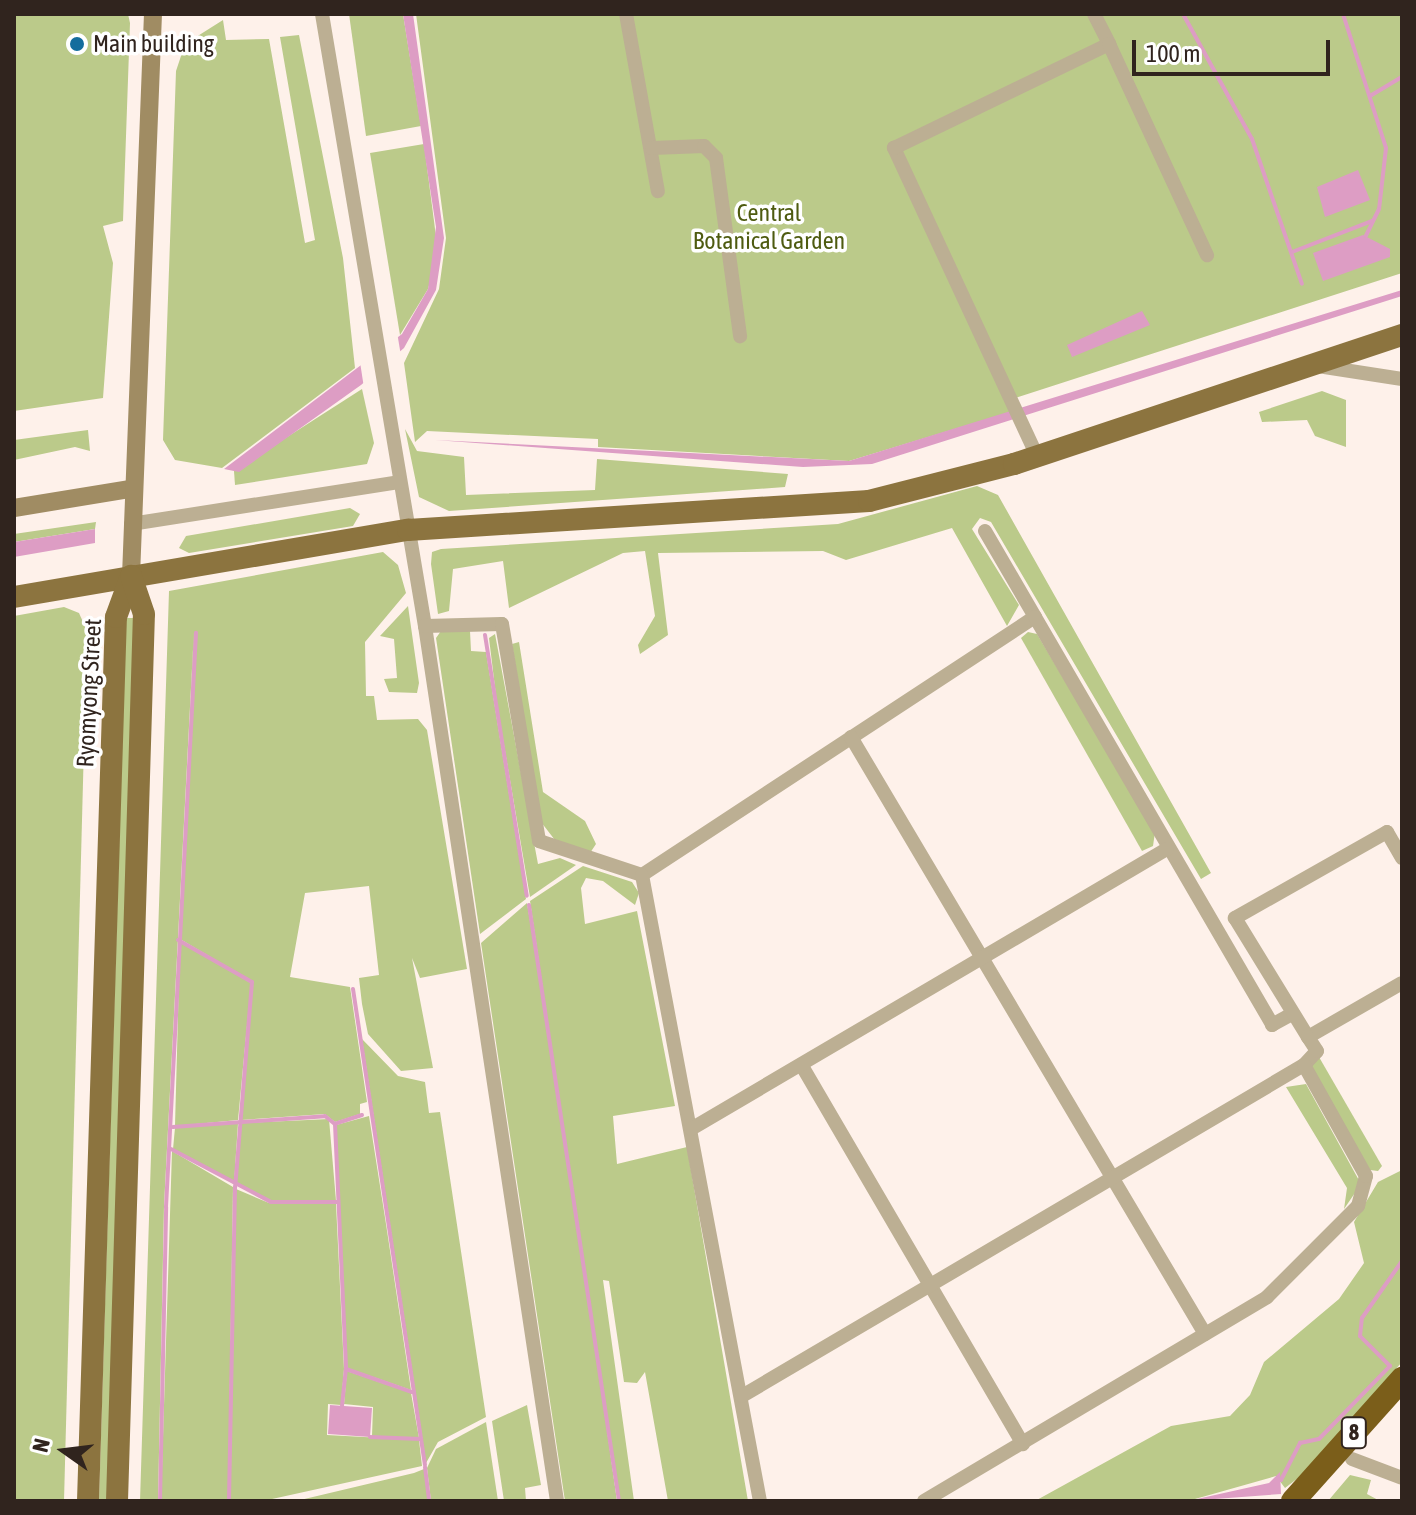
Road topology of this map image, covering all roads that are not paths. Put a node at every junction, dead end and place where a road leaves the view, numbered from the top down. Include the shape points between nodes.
1 (153, 14) edge
2 (322, 14) edge
3 (626, 14) edge
4 (1094, 14) edge
5 (1109, 44) junction
6 (652, 148) junction
7 (658, 191) dead end
8 (1207, 255) dead end
9 (1402, 335) edge
10 (740, 336) dead end
11 (1309, 365) junction
12 (1402, 379) edge
13 (1037, 456) junction
14 (399, 482) junction
15 (130, 489) junction
16 (14, 508) edge
17 (131, 524) junction
18 (408, 530) junction
19 (985, 531) dead end
20 (131, 576) junction
21 (14, 597) edge
22 (1035, 617) junction
23 (425, 626) junction
24 (851, 737) junction
25 (1167, 849) junction
26 (1402, 858) edge
27 (642, 875) junction
28 (984, 956) junction
29 (1402, 983) edge
30 (1292, 1014) junction
31 (1308, 1037) junction
32 (1304, 1065) junction
33 (802, 1066) junction
34 (691, 1129) junction
35 (1114, 1177) junction
36 (933, 1286) junction
37 (1205, 1334) junction
38 (1402, 1379) edge
39 (742, 1396) junction
40 (1402, 1403) edge
41 (1023, 1444) junction
42 (1352, 1459) junction
43 (1402, 1478) edge
44 (1308, 1497) edge
45 (88, 1501) edge
46 (117, 1501) edge
47 (557, 1501) edge
48 (760, 1501) edge
49 (924, 1501) edge

1 - 15 street
2 - 14 street
3 - 6 street
4 - 5 street
5 - 8 street
5 - 13 street via 894,148
6 - 7 street
6 - 10 street via 704,146 716,158
9 - 11 main road
11 - 12 street
11 - 13 main road
13 - 18 main road via 869,501
14 - 17 street
14 - 18 street
15 - 16 street
15 - 17 street
17 - 20 street
18 - 20 main road
18 - 23 street
19 - 22 street
20 - 21 main road
20 - 45 main road, Ryomyong Street via 116,617
20 - 46 main road via 144,614
22 - 24 street
22 - 25 street
23 - 27 street via 485,620 502,624 539,841
23 - 47 street
24 - 27 street
24 - 28 street
25 - 28 street
25 - 30 street via 1272,1025
26 - 30 street via 1387,832 1235,918
27 - 34 street
28 - 33 street
28 - 35 street
29 - 31 street
30 - 31 street
31 - 32 street via 1317,1051
32 - 35 street
32 - 37 street via 1366,1176 1365,1191 1293,1276
33 - 34 street
33 - 36 street
34 - 39 street
35 - 36 street
35 - 37 street
36 - 39 street
36 - 41 street
37 - 41 street
38 - 44 highway, 8
39 - 48 street
40 - 42 highway, 8
41 - 49 street
42 - 43 street
42 - 44 highway, 8

